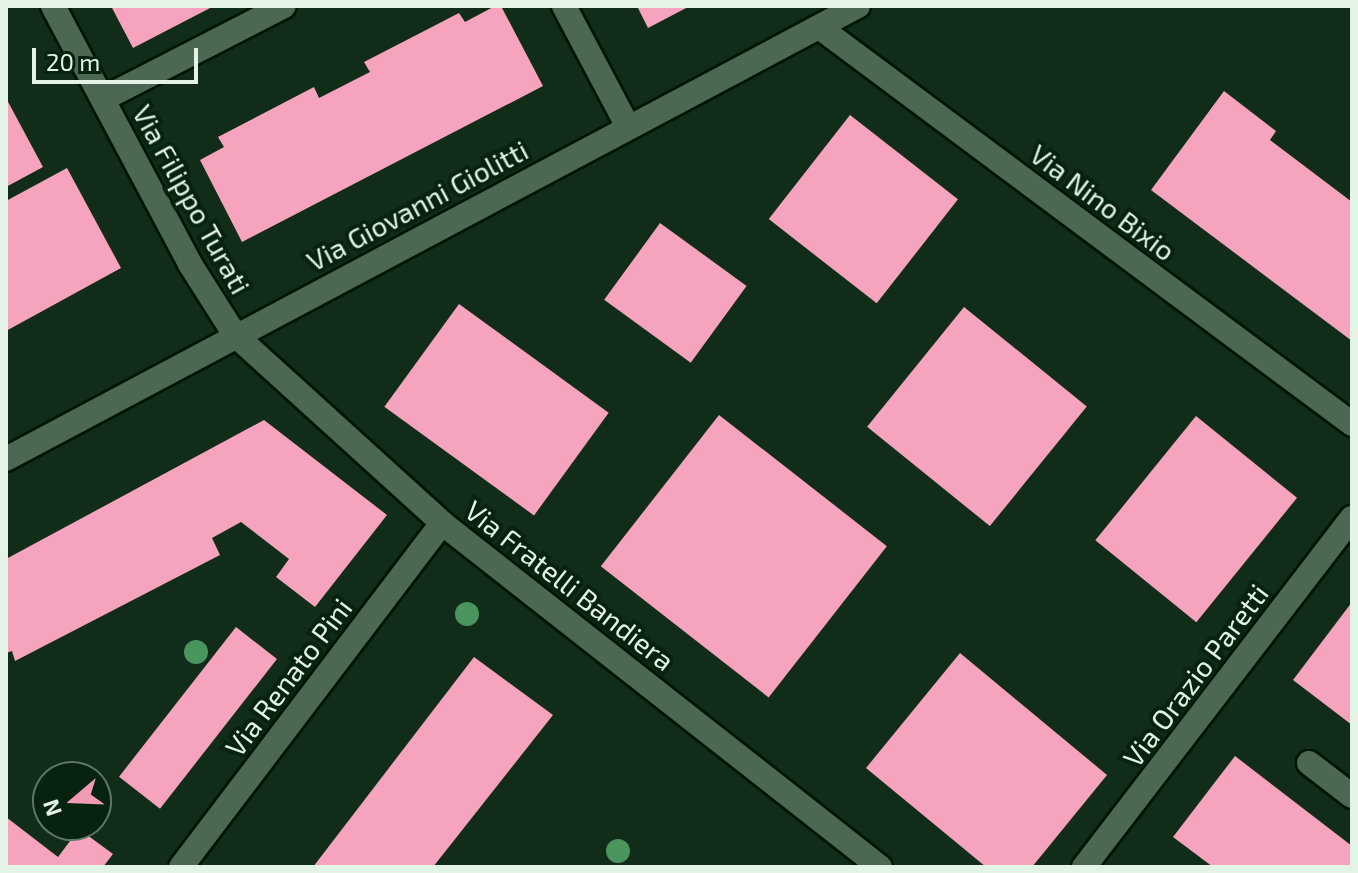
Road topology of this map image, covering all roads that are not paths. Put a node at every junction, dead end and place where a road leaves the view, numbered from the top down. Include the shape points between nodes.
1 (53, 6) edge
2 (284, 6) edge
3 (564, 6) edge
4 (858, 6) edge
5 (819, 27) junction
6 (103, 99) junction
7 (628, 127) junction
8 (235, 335) junction
9 (1352, 424) edge
10 (6, 459) edge
11 (1352, 518) edge
12 (442, 523) junction
13 (1309, 763) dead end
14 (1352, 796) edge
15 (181, 867) edge
16 (880, 867) edge
17 (1084, 867) edge

1 - 6 street, Via Filippo Turati
2 - 6 street
3 - 7 street
4 - 5 street, Via Giovanni Giolitti
5 - 7 street, Via Giovanni Giolitti
5 - 9 street, Via Nino Bixio
6 - 8 street, Via Filippo Turati via 190,264
7 - 8 street, Via Giovanni Giolitti
8 - 10 street, Via Giovanni Giolitti
8 - 12 street, Via Fratelli Bandiera
11 - 17 street, Via Orazio Paretti
12 - 15 street, Via Renato Pini
12 - 16 street, Via Fratelli Bandiera
13 - 14 street

